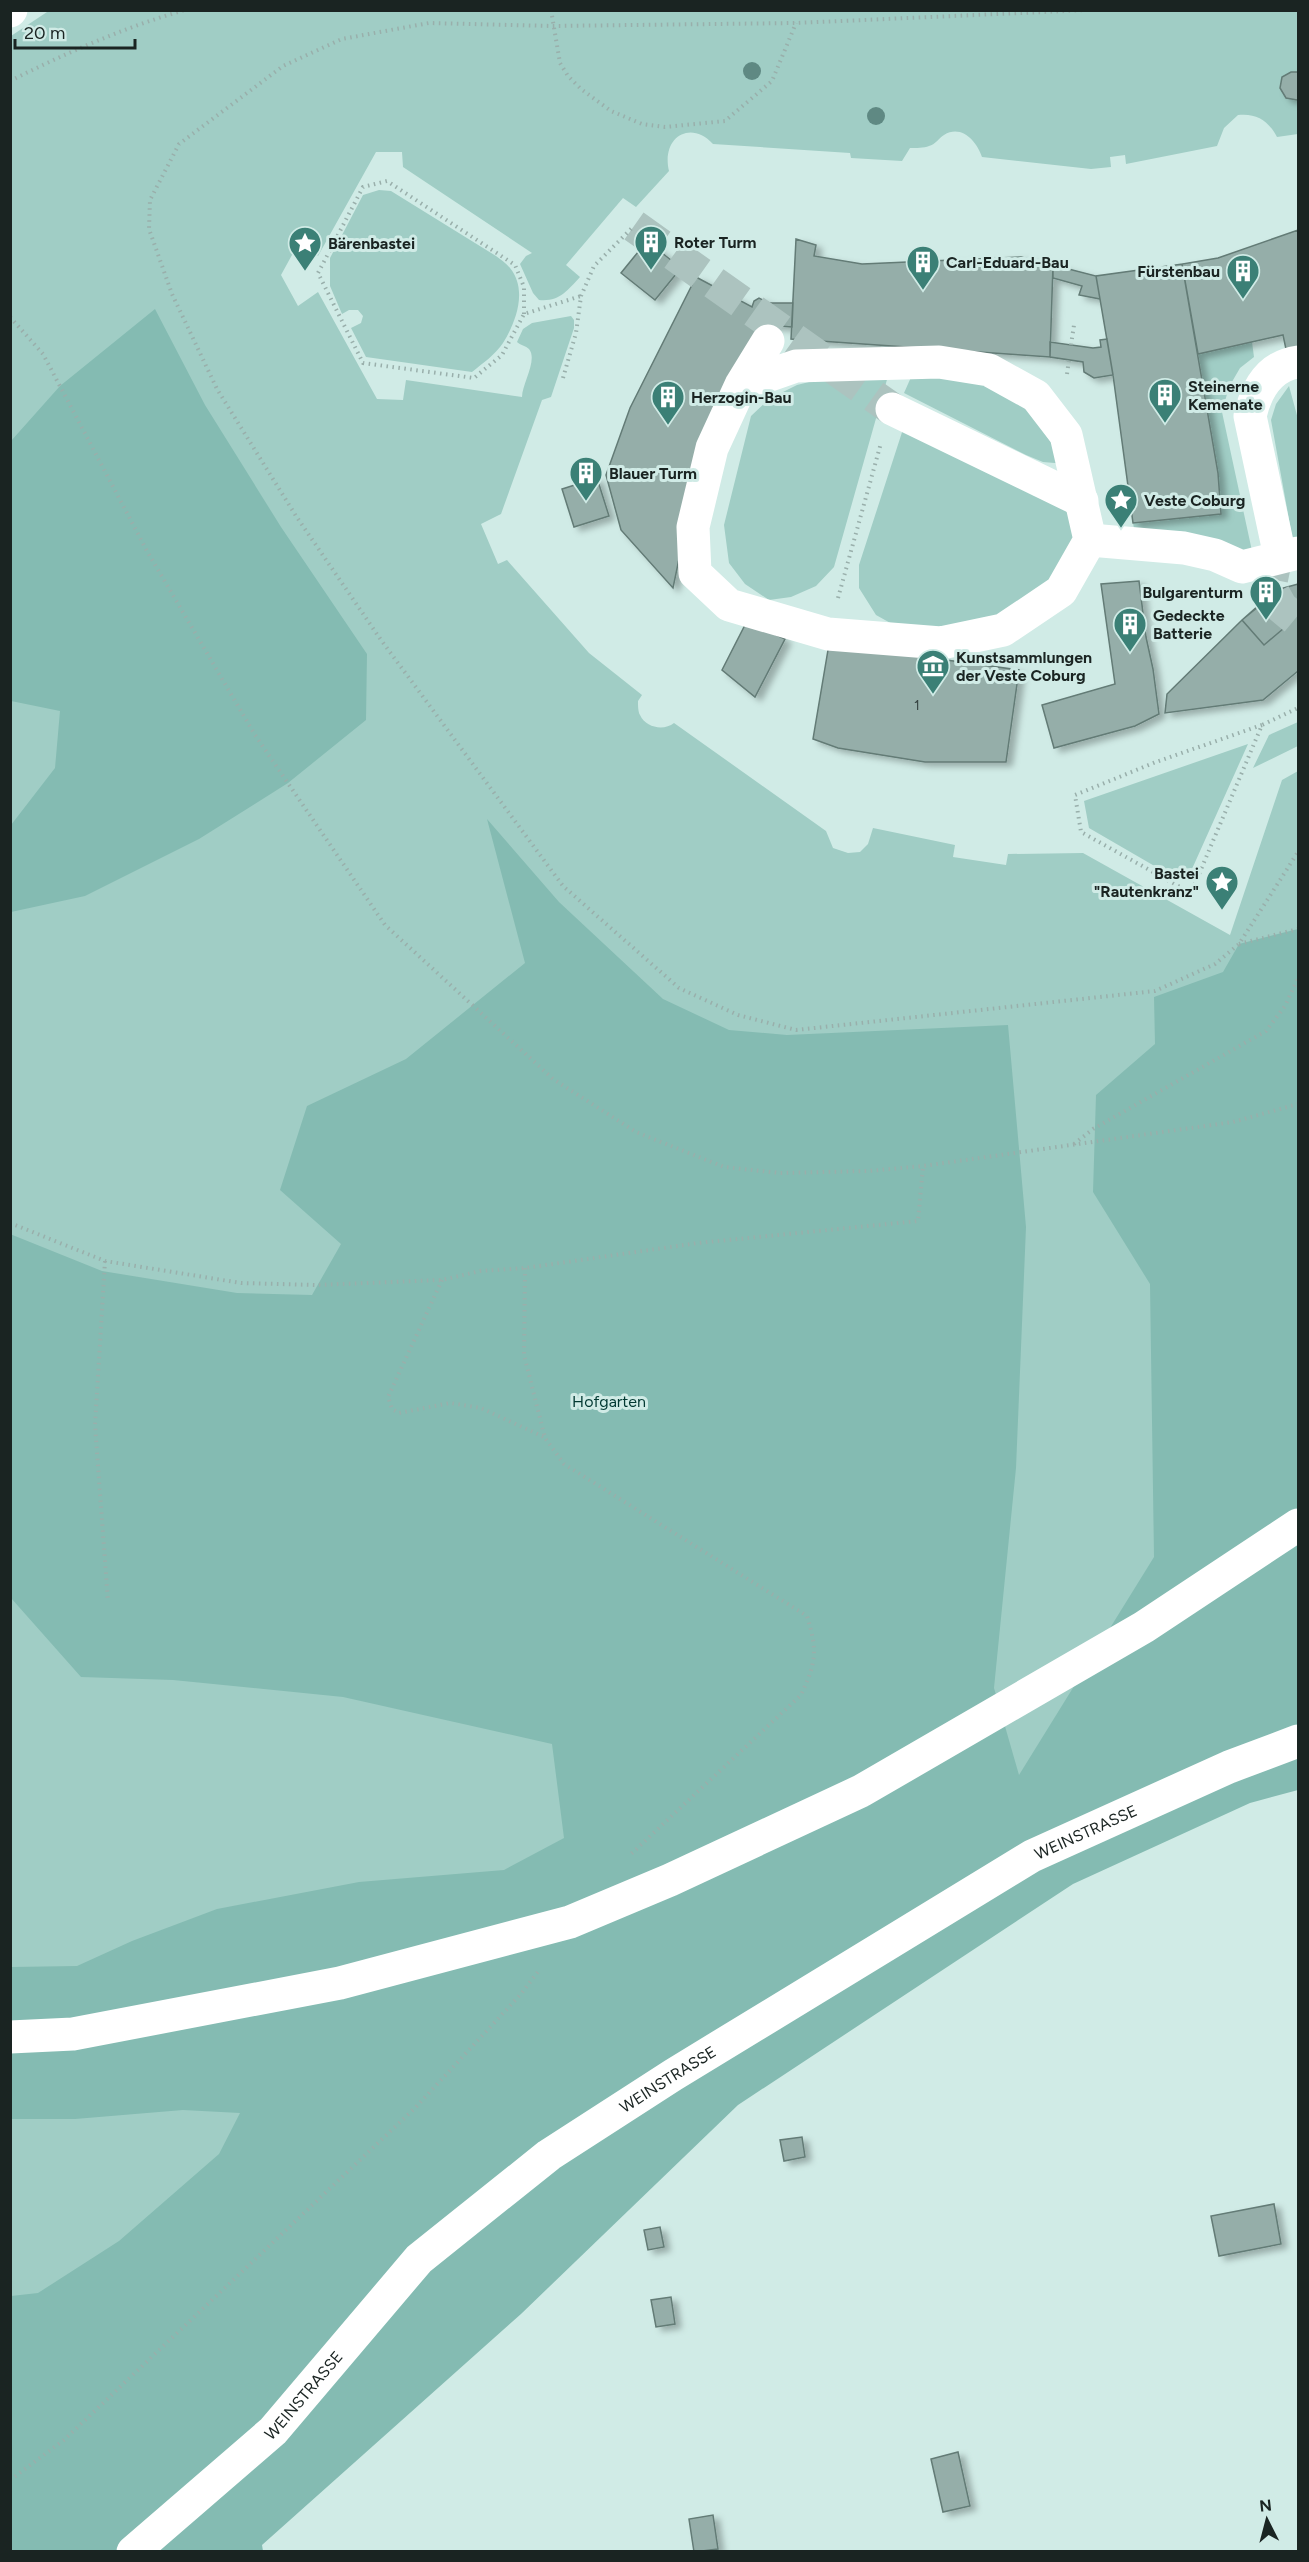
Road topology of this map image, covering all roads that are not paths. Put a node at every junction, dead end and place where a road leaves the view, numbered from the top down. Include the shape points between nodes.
1 (768, 341) dead end
2 (1299, 362) edge
3 (741, 385) junction
4 (888, 420) tunnel mouth
5 (1082, 501) junction
6 (1090, 540) junction
7 (1288, 550) edge
8 (1299, 1525) edge
9 (1299, 1741) edge
10 (10, 2037) edge
11 (133, 2552) edge

1 - 3 street
2 - 7 street via 1270,374 1255,395 1250,416
3 - 5 street via 796,366 939,362 989,370 1036,396 1066,435
3 - 6 street via 712,448 693,527 694,573 729,604 828,634 941,643 1004,630 1061,591
4 - 5 street
5 - 6 street
6 - 7 street via 1184,548 1242,567
8 - 10 street via 1144,1627 861,1791 570,1922 340,1983 73,2034
9 - 11 street, WEINSTRASSE via 1228,1767 1032,1856 549,2155 419,2259 273,2431

